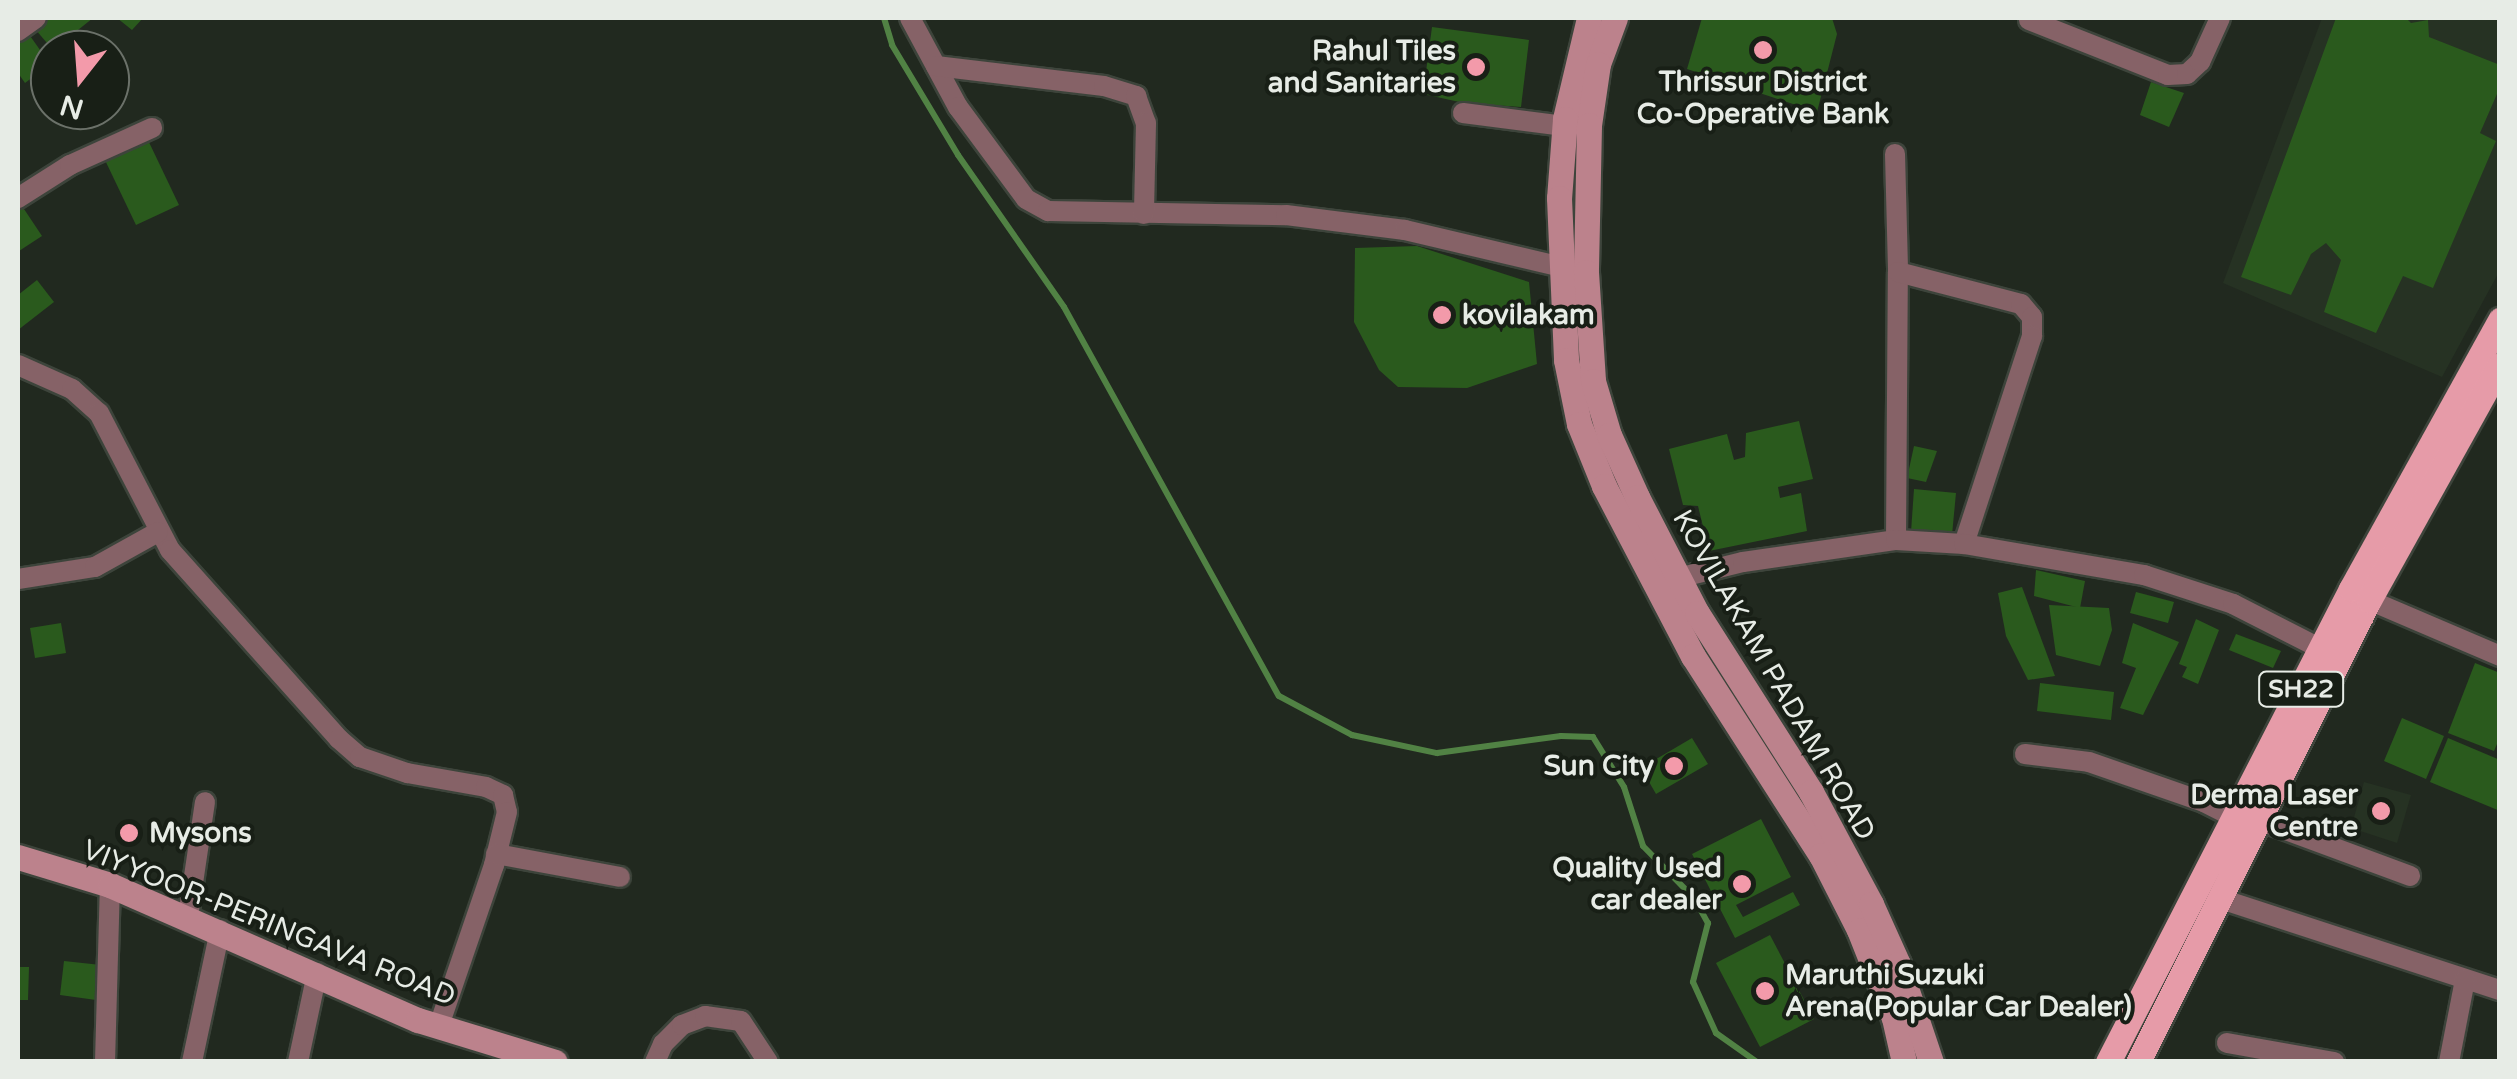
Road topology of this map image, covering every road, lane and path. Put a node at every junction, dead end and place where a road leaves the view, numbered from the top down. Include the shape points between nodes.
1 (36, 18) edge
2 (910, 18) edge
3 (1589, 18) edge
4 (1615, 18) edge
5 (2027, 18) edge
6 (2220, 18) edge
7 (18, 31) edge
8 (936, 66) junction
9 (1463, 113) dead end
10 (1564, 126) junction
11 (152, 128) dead end
12 (1895, 154) dead end
13 (18, 198) edge
14 (1144, 214) junction
15 (1573, 270) junction
16 (1898, 272) junction
17 (2500, 320) edge
18 (18, 365) edge
19 (2500, 365) edge
20 (158, 532) junction
21 (1896, 540) junction
22 (1964, 544) junction
23 (18, 579) edge
24 (1667, 581) junction
25 (2369, 600) junction
26 (2330, 654) junction
27 (2500, 656) edge
28 (2025, 754) dead end
29 (205, 802) dead end
30 (2248, 819) junction
31 (496, 854) junction
32 (18, 857) edge
33 (2410, 876) dead end
34 (620, 877) dead end
35 (110, 885) junction
36 (2220, 899) junction
37 (188, 917) junction
38 (220, 930) junction
39 (317, 973) junction
40 (2465, 980) junction
41 (2500, 990) edge
42 (439, 1026) junction
43 (2226, 1043) dead end
44 (105, 1062) edge
45 (192, 1062) edge
46 (298, 1062) edge
47 (555, 1062) edge
48 (655, 1062) edge
49 (768, 1062) edge
50 (1904, 1062) edge
51 (1931, 1062) edge
52 (2108, 1062) edge
53 (2138, 1062) edge
54 (2334, 1062) edge
55 (2449, 1062) edge

1 - 7 street
2 - 8 street
3 - 10 main road, KOVILAKAM PADAM ROAD
4 - 15 main road, KOVILAKAM PADAM ROAD via 1598,64
5 - 6 street via 2168,76 2187,74 2200,62
8 - 14 street via 1026,198 1048,211
8 - 14 street via 1104,86 1136,96 1146,123
9 - 10 street
10 - 15 main road, KOVILAKAM PADAM ROAD via 1559,198
11 - 13 street via 70,165
12 - 16 street
14 - 15 street via 1286,215 1405,230
15 - 24 main road, KOVILAKAM PADAM ROAD via 1593,381
16 - 21 street
16 - 22 street via 2021,304 2032,317 2032,336
17 - 26 main road, SH22 via 2438,424
18 - 20 street via 72,389 100,413
19 - 25 main road, SH22
20 - 23 street via 96,567
20 - 31 street via 360,757 503,795 507,812
21 - 22 street
21 - 24 street
22 - 26 street via 2144,575 2233,604
24 - 50 main road, KOVILAKAM PADAM ROAD via 1693,656 1821,856 1859,930
24 - 51 main road, KOVILAKAM PADAM ROAD via 1810,792 1872,904
25 - 26 main road, SH22
25 - 27 street
26 - 30 main road, SH22
28 - 30 street via 2089,762
29 - 37 street
30 - 33 street
30 - 36 main road, SH22
30 - 52 main road, SH22
31 - 34 street
31 - 42 street
32 - 35 main road, VIYYOOR-PERINGAVA ROAD
35 - 37 main road, VIYYOOR-PERINGAVA ROAD
35 - 44 street
36 - 40 street
36 - 53 main road, SH22
37 - 38 main road, VIYYOOR-PERINGAVA ROAD
38 - 39 main road, VIYYOOR-PERINGAVA ROAD
38 - 45 street
39 - 42 main road, VIYYOOR-PERINGAVA ROAD
39 - 46 street
40 - 41 street
40 - 55 street
42 - 47 main road, VIYYOOR-PERINGAVA ROAD
43 - 54 street
48 - 49 street via 682,1025 705,1016 741,1020

